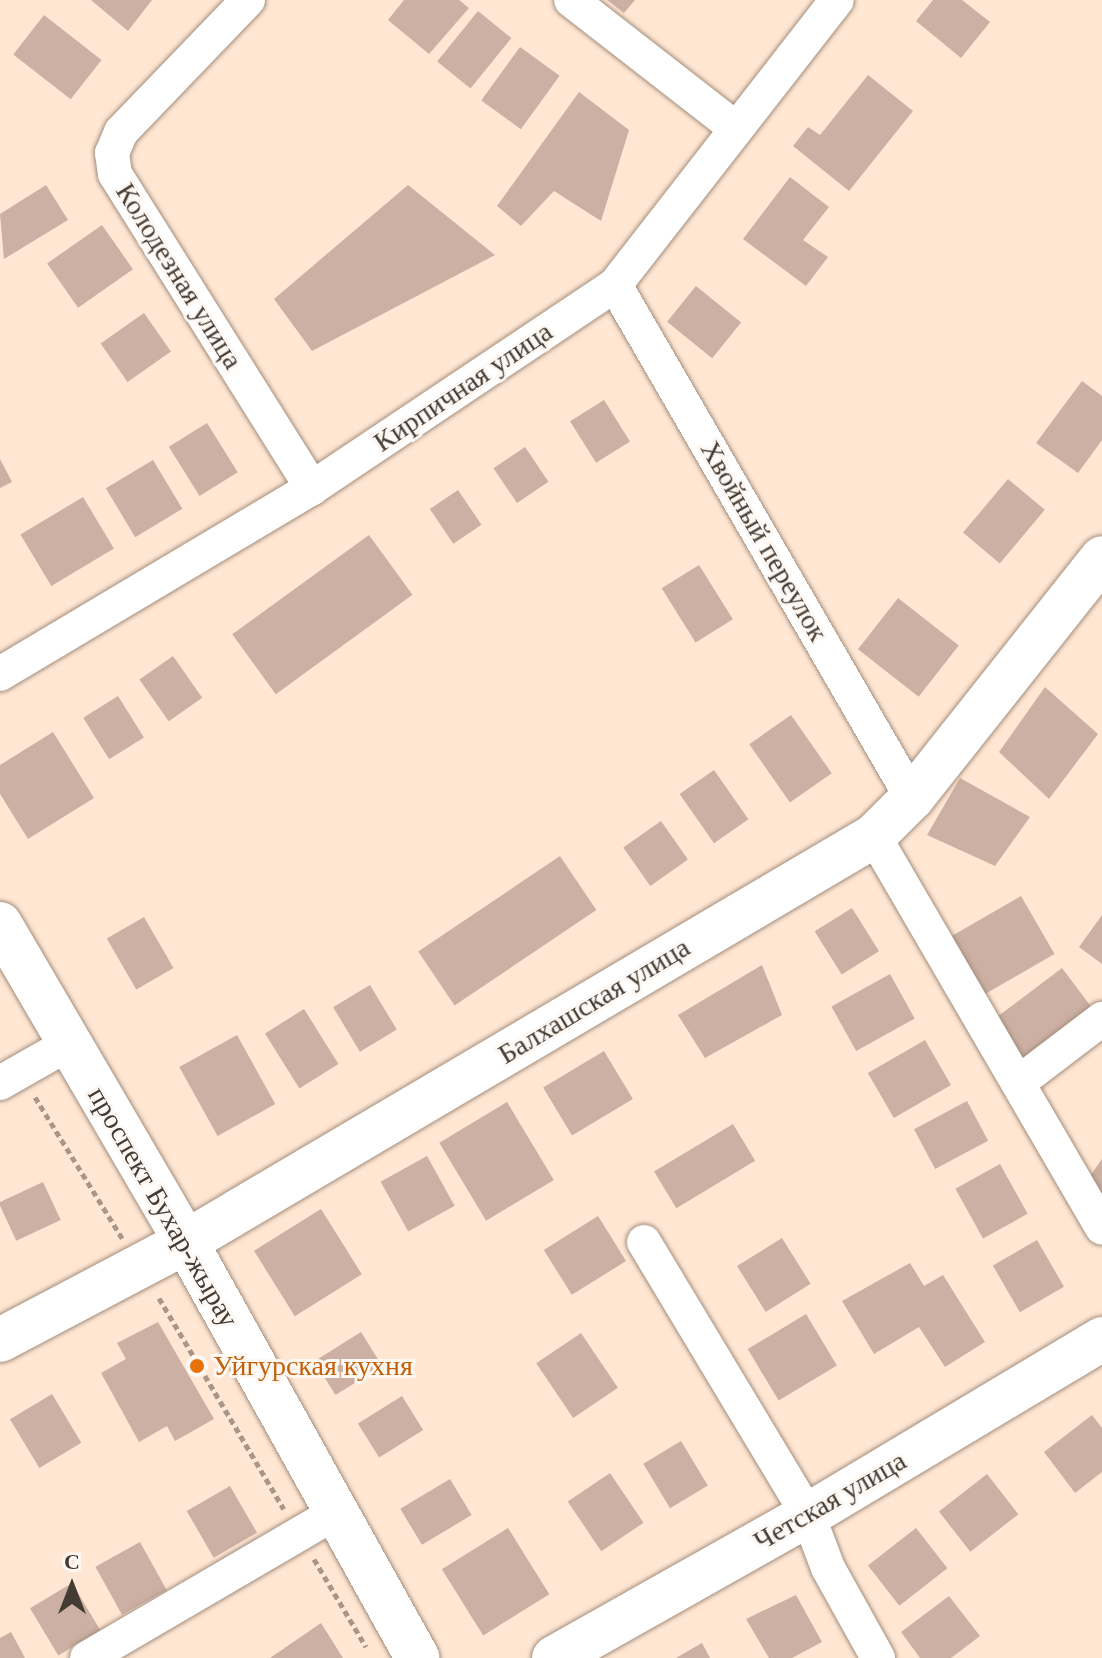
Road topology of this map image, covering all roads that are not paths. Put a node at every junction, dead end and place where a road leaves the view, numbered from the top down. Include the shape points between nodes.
1 (248, 0) edge
2 (571, 0) edge
3 (837, 0) edge
4 (734, 127) junction
5 (615, 285) junction
6 (312, 488) junction
7 (1102, 558) edge
8 (0, 674) edge
9 (912, 798) junction
10 (874, 836) junction
11 (0, 924) edge
12 (1102, 1019) edge
13 (70, 1043) junction
14 (10, 1078) edge
15 (1018, 1083) junction
16 (1102, 1227) edge
17 (186, 1242) junction
18 (644, 1242) dead end
19 (1102, 1339) edge
20 (0, 1340) edge
21 (808, 1515) junction
22 (316, 1524) junction
23 (87, 1658) edge
24 (418, 1658) edge
25 (554, 1658) edge
26 (878, 1658) edge

1 - 6 street, Колодезная улица via 121,132 112,153 115,174
2 - 4 street
3 - 4 street, Кирпичная улица
4 - 5 street, Кирпичная улица
5 - 6 street, Кирпичная улица
5 - 9 street, Хвойный переулок
6 - 8 street, Кирпичная улица
7 - 9 street, Балхашская улица
9 - 10 street, Балхашская улица
10 - 15 street
10 - 17 street, Балхашская улица
11 - 13 street, проспект Бухар-жырау
12 - 15 street
13 - 14 street
13 - 17 street, проспект Бухар-жырау
15 - 16 street
17 - 20 street, Балхашская улица
17 - 22 street, проспект Бухар-жырау
18 - 21 street
19 - 21 street, Четская улица
21 - 25 street, Четская улица
21 - 26 street via 828,1568
22 - 23 street
22 - 24 street, проспект Бухар-жырау

